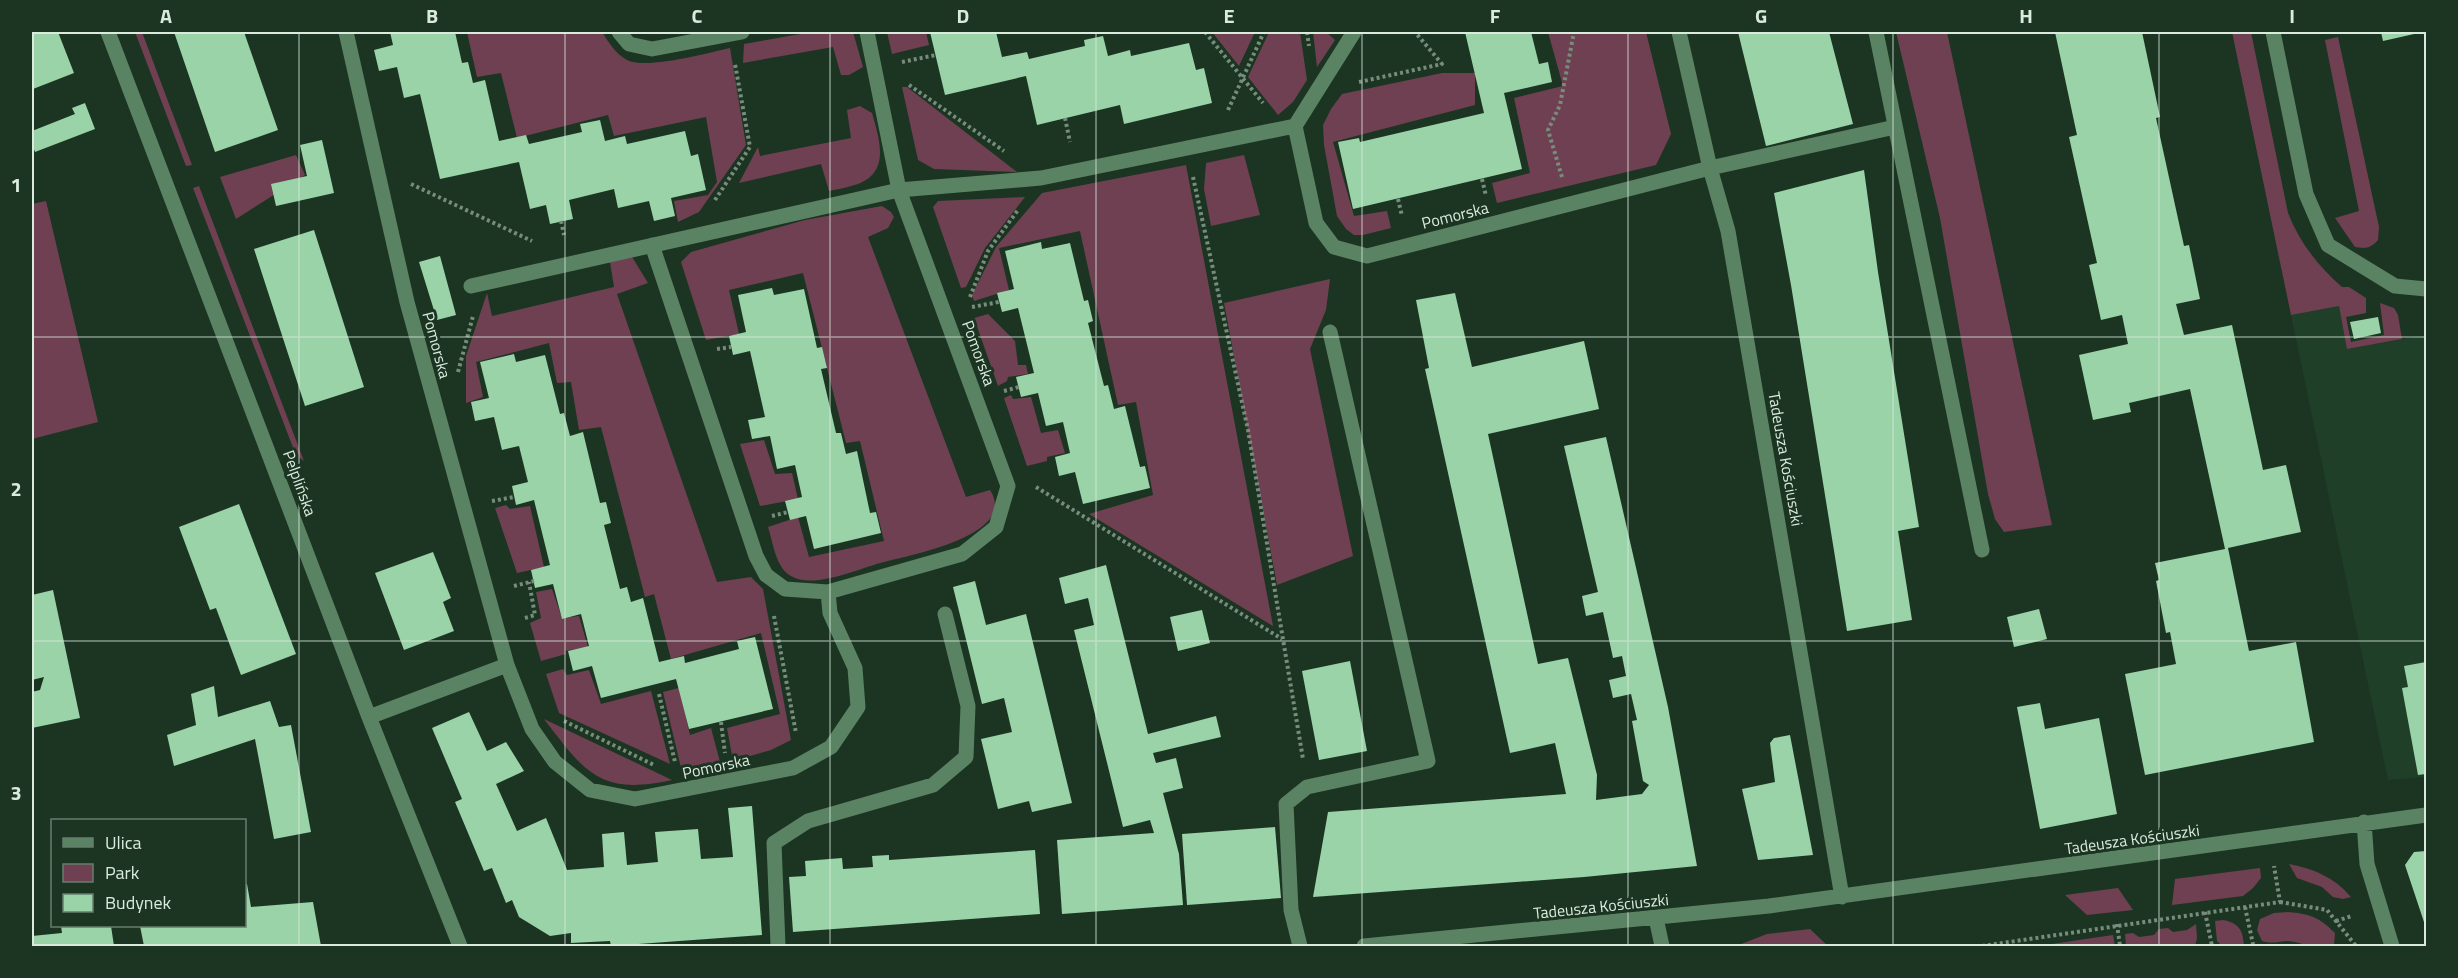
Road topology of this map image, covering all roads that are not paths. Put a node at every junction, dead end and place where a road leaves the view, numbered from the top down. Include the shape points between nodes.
1 (108, 32) edge
2 (346, 32) edge
3 (619, 32) edge
4 (867, 32) edge
5 (1354, 32) edge
6 (1679, 32) edge
7 (1876, 32) edge
8 (2272, 32) edge
9 (736, 33) edge
10 (1288, 127) junction
11 (1895, 127) junction
12 (1710, 168) junction
13 (900, 190) junction
14 (652, 245) junction
15 (477, 284) road end
16 (2427, 290) edge
17 (1330, 332) dead end
18 (1982, 550) dead end
19 (828, 592) junction
20 (945, 614) dead end
21 (507, 665) junction
22 (369, 717) junction
23 (2427, 814) edge
24 (2364, 822) junction
25 (1842, 897) junction
26 (1656, 918) junction
27 (460, 946) edge
28 (778, 946) edge
29 (1300, 946) edge
30 (1364, 946) edge
31 (1662, 946) edge
32 (2392, 946) edge

1 - 22 street, Pelplińska
2 - 21 street, Pomorska via 407,302
3 - 9 street via 629,44 652,50
4 - 13 street, Pomorska
5 - 10 street
6 - 12 street, Tadeusza Kościuszki
7 - 11 street
8 - 16 street via 2307,194 2328,245 2396,286
10 - 12 street, Pomorska via 1316,223 1334,247 1367,256
10 - 13 street via 1041,178
11 - 12 street, Pomorska
11 - 18 street
12 - 25 street, Tadeusza Kościuszki via 1730,242
13 - 14 street
13 - 19 street, Pomorska via 1008,486 996,527 962,554
14 - 15 street
14 - 19 street, Pomorska via 752,544 766,574 785,588
17 - 29 street via 1428,761 1307,787 1286,804 1291,910
19 - 21 street, Pomorska via 830,613 855,668 858,707 831,747 793,768 635,799 590,790 555,762 532,729
20 - 28 street via 968,706 966,757 933,785 808,821 774,843
21 - 22 street
22 - 27 street, Pelplińska
23 - 24 street, Tadeusza Kościuszki
24 - 25 street, Tadeusza Kościuszki
24 - 32 street via 2367,864
25 - 26 street, Tadeusza Kościuszki
26 - 30 street, Tadeusza Kościuszki
26 - 31 street

